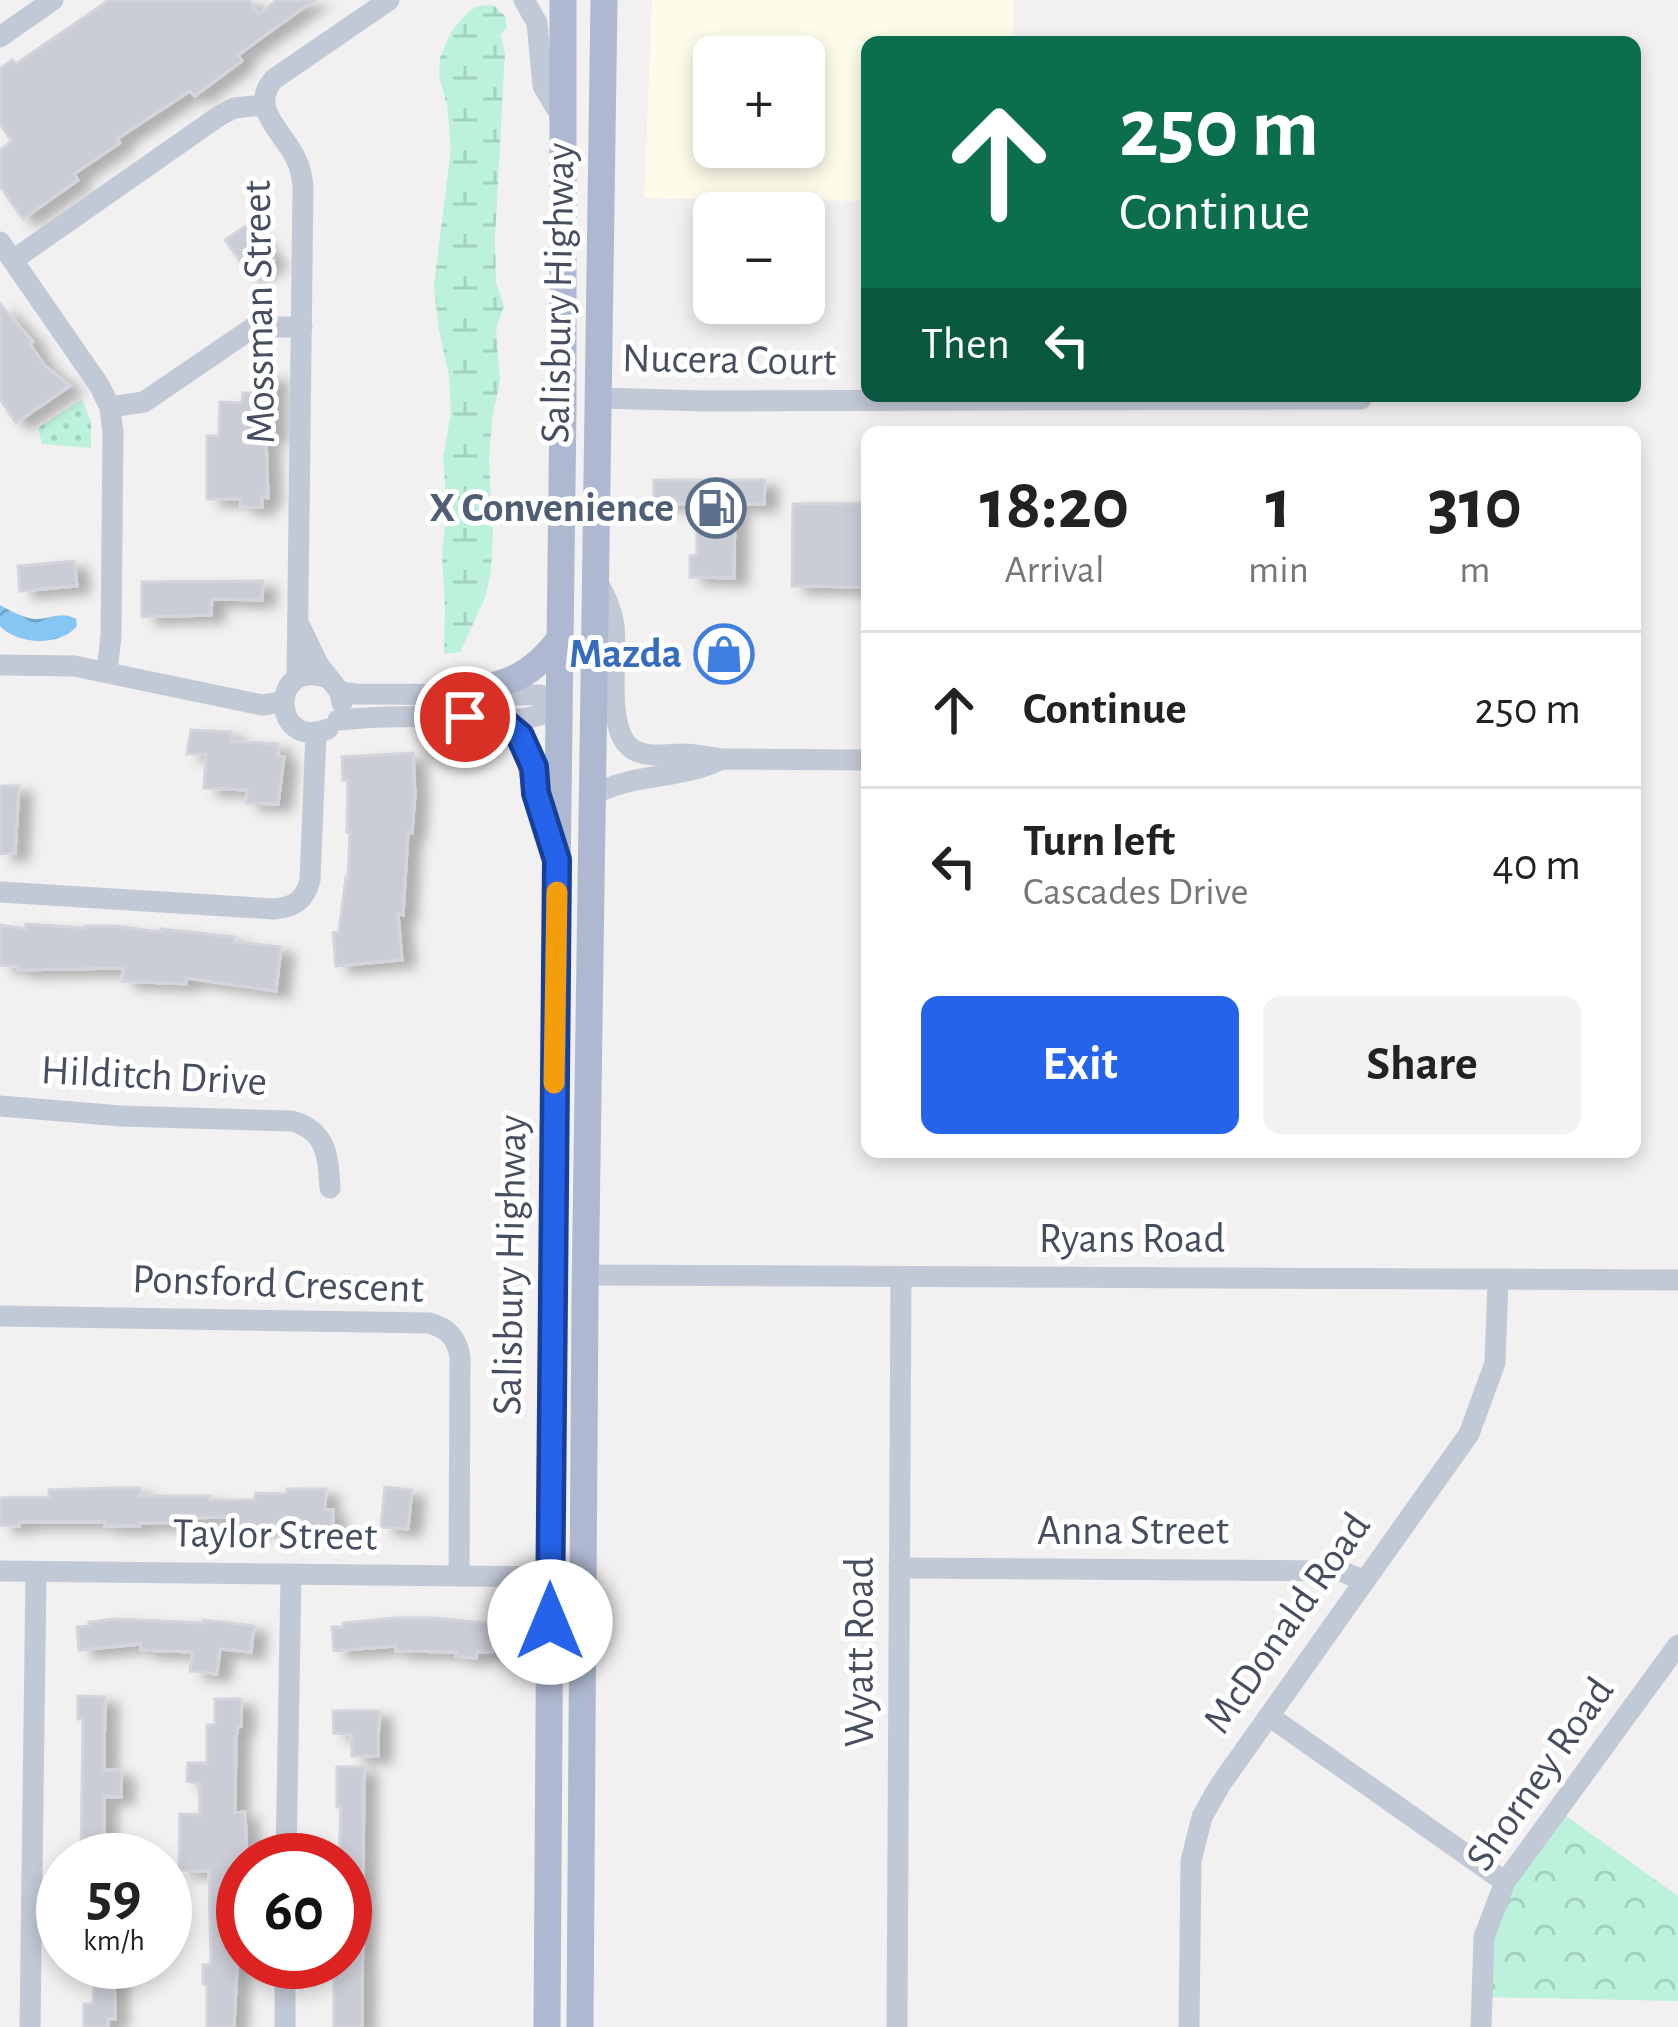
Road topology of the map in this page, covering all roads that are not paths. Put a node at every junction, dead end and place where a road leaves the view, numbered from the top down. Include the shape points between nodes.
1 (53, 0) edge
2 (389, 0) edge
3 (524, 0) edge
4 (578, 0) edge
5 (604, 0) edge
6 (563, 14) edge
7 (0, 37) edge
8 (264, 105) junction
9 (565, 124) junction
10 (6, 251) edge
11 (302, 327) junction
12 (599, 398) junction
13 (861, 400) edge
14 (110, 407) junction
15 (597, 502) junction
16 (596, 580) junction
17 (299, 624) junction
18 (560, 639) junction
19 (0, 665) edge
20 (107, 672) junction
21 (297, 678) junction
22 (334, 685) junction
23 (453, 694) junction
24 (283, 702) junction
25 (559, 706) junction
26 (338, 720) junction
27 (501, 720) junction
28 (316, 733) junction
29 (593, 752) junction
30 (722, 759) junction
31 (861, 760) edge
32 (592, 795) junction
33 (557, 860) junction
34 (0, 892) edge
35 (0, 1106) edge
36 (330, 1188) dead end
37 (552, 1273) junction
38 (585, 1275) junction
39 (901, 1277) junction
40 (1498, 1280) junction
41 (1678, 1280) edge
42 (0, 1316) edge
43 (899, 1568) junction
44 (0, 1571) edge
45 (36, 1572) junction
46 (291, 1575) junction
47 (583, 1575) junction
48 (459, 1576) junction
49 (550, 1577) junction
50 (1365, 1581) junction
51 (1678, 1645) edge
52 (1269, 1716) junction
53 (286, 1833) edge
54 (1504, 1882) junction
55 (285, 1989) edge
56 (30, 2027) edge
57 (285, 2027) edge
58 (548, 2027) edge
59 (580, 2027) edge
60 (897, 2027) edge
61 (1189, 2027) edge
62 (1481, 2027) edge

1 - 7 street
2 - 8 street via 274,79
3 - 9 street via 542,44 543,86
4 - 6 main road
5 - 12 main road, Salisbury Highway
6 - 9 main road, Salisbury Highway
8 - 10 street via 219,116
8 - 11 street, Mossman Street via 302,175
9 - 18 main road, Salisbury Highway
10 - 14 street
11 - 14 street via 254,327 144,402
11 - 17 street, Mossman Street
12 - 13 street, Nucera Court
12 - 15 main road, Salisbury Highway
14 - 20 street
15 - 16 main road, Salisbury Highway
15 - 25 main road via 579,563 576,686
16 - 29 main road, Salisbury Highway
16 - 30 street via 615,630 623,741 649,755
17 - 21 street, Mossman Street
17 - 22 street, Mossman Street
18 - 23 main road via 520,677
18 - 25 main road, Salisbury Highway
19 - 20 street
20 - 24 street via 262,705
21 - 22 street via 312,674
21 - 24 street
22 - 23 street via 356,694
22 - 26 street
23 - 25 street via 540,695
24 - 28 street via 292,725
25 - 27 street
25 - 29 main road
25 - 33 main road, Salisbury Highway
26 - 27 street
26 - 28 street
27 - 33 main road via 530,756
28 - 34 street via 310,880 289,908
29 - 32 main road, Salisbury Highway
30 - 31 street
30 - 32 street
32 - 38 main road, Salisbury Highway
33 - 37 main road, Salisbury Highway
35 - 36 street, Hilditch Drive via 292,1121 320,1138
37 - 38 main road
37 - 49 main road, Salisbury Highway
38 - 39 street, Ryans Road
38 - 47 main road, Salisbury Highway
39 - 40 street, Ryans Road
39 - 43 street, Wyatt Road
40 - 41 street, Ryans Road
40 - 50 street, McDonald Road via 1495,1363 1469,1434
42 - 48 street, Ponsford Crescent via 440,1326 460,1357
43 - 50 street, Anna Street via 1341,1571
43 - 60 street, Wyatt Road
44 - 45 street, Taylor Street
45 - 46 street, Taylor Street
45 - 56 street
46 - 48 street, Taylor Street
46 - 53 street
47 - 49 main road
47 - 59 main road, Salisbury Highway
48 - 49 street, Taylor Street
49 - 58 main road, Salisbury Highway
50 - 52 street, McDonald Road
51 - 54 street, Shorney Road
52 - 54 street
52 - 61 street, McDonald Road via 1220,1785 1195,1839
54 - 62 street, Shorney Road via 1484,1937
55 - 57 street

